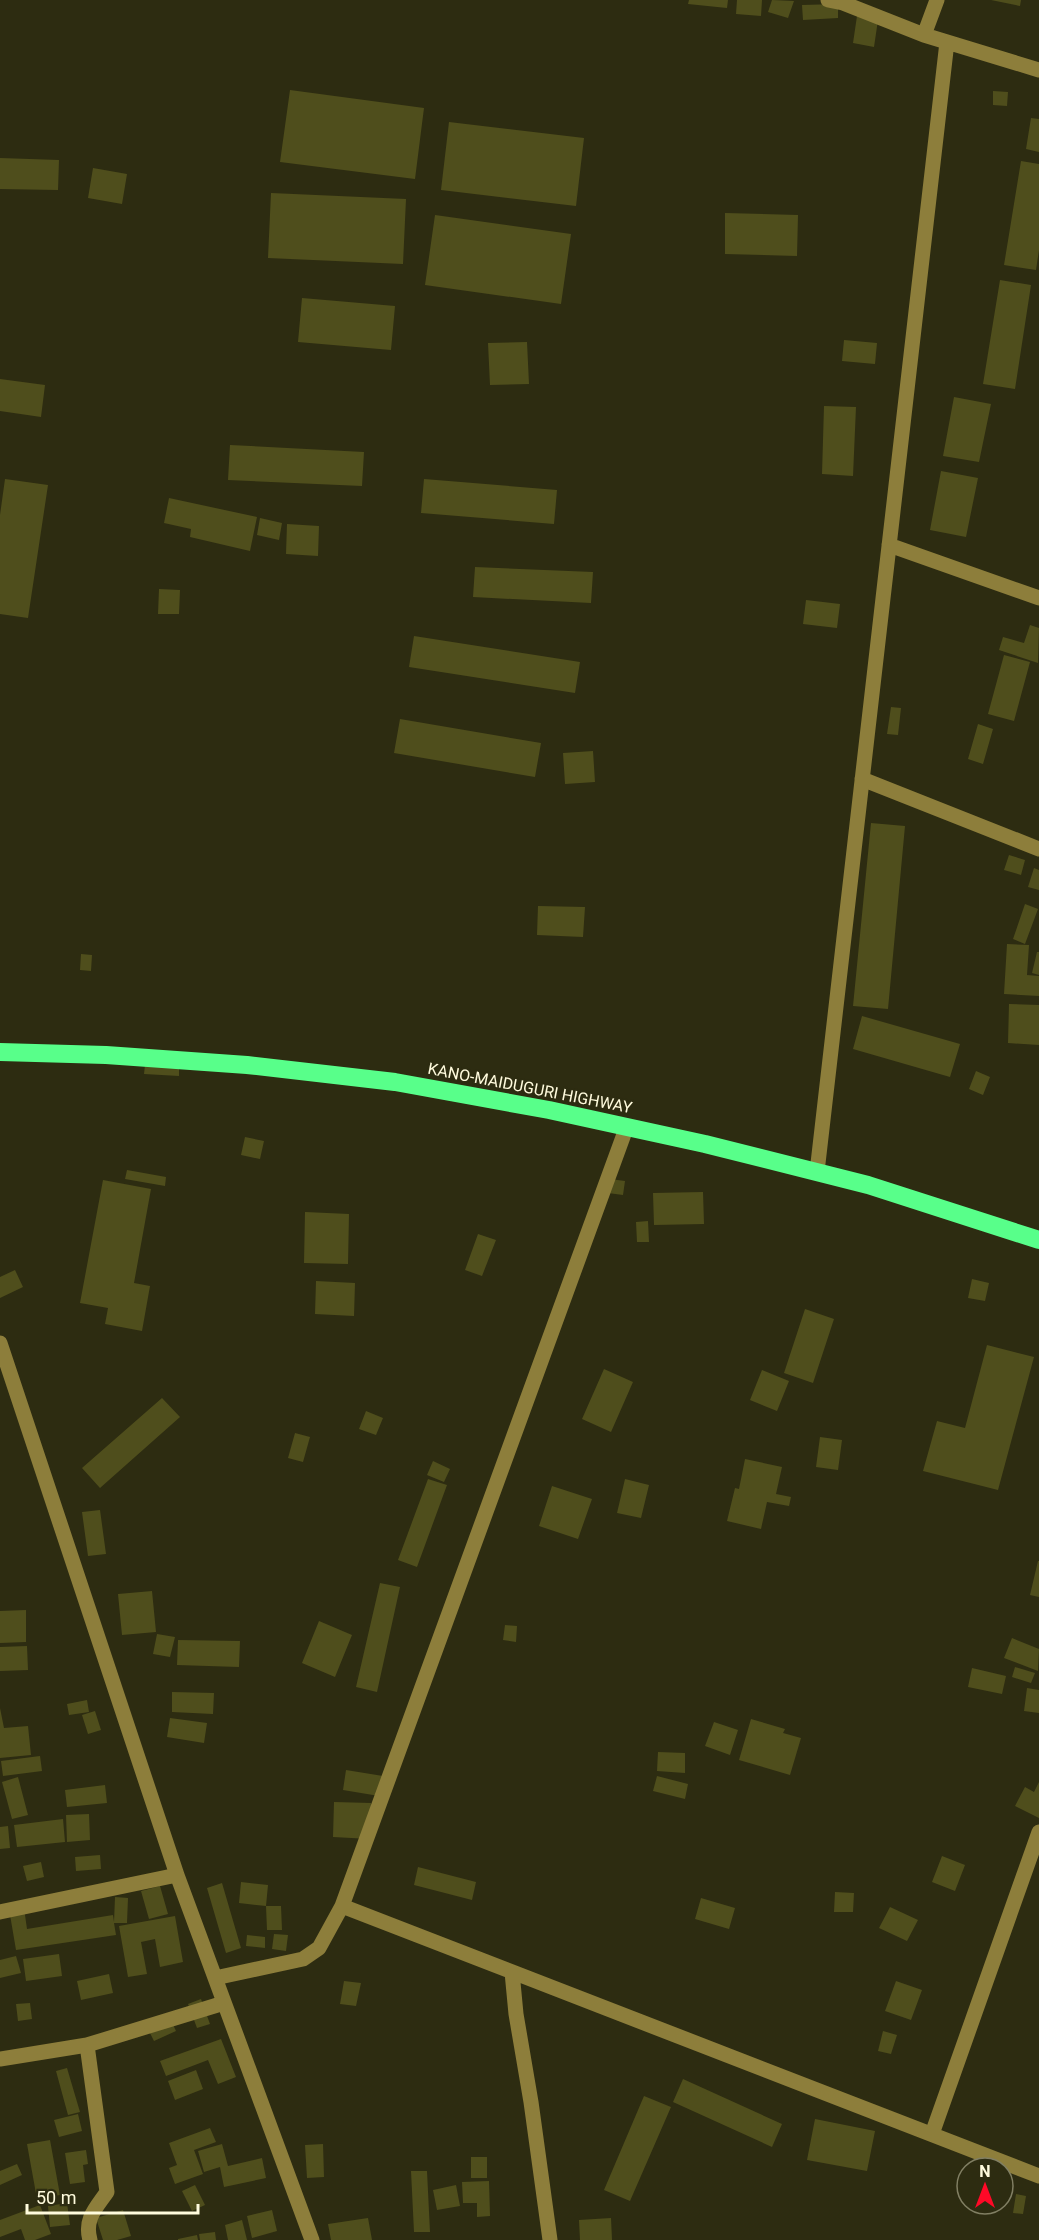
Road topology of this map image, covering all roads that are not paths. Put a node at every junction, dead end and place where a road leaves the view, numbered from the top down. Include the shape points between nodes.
1 (937, 0) edge
2 (838, 1) edge
3 (924, 35) junction
4 (947, 42) junction
5 (1039, 70) edge
6 (889, 545) junction
7 (1039, 598) edge
8 (862, 779) junction
9 (1039, 849) edge
10 (0, 1052) edge
11 (627, 1126) junction
12 (817, 1172) junction
13 (1039, 1240) edge
14 (0, 1343) edge
15 (1039, 1832) edge
16 (177, 1875) junction
17 (342, 1906) junction
18 (0, 1912) edge
19 (512, 1972) junction
20 (215, 1978) junction
21 (224, 2002) junction
22 (87, 2045) junction
23 (0, 2059) edge
24 (932, 2134) junction
25 (1039, 2175) edge
26 (90, 2240) edge
27 (312, 2240) edge
28 (550, 2240) edge

1 - 3 street
2 - 3 street
3 - 4 street
4 - 5 street
4 - 6 street
6 - 7 street
6 - 8 street
8 - 9 street
8 - 12 street
10 - 11 highway, KANO-MAIDUGURI HIGHWAY via 247,1065 395,1082
11 - 12 highway, KANO-MAIDUGURI HIGHWAY
11 - 17 street
12 - 13 highway, KANO-MAIDUGURI HIGHWAY
14 - 16 street
15 - 24 street
16 - 18 street
16 - 20 street
17 - 19 street
17 - 20 street via 319,1948 303,1959
19 - 24 street
19 - 28 street
20 - 21 street
21 - 22 street
21 - 27 street
22 - 23 street
22 - 26 street via 107,2192 89,2218
24 - 25 street

